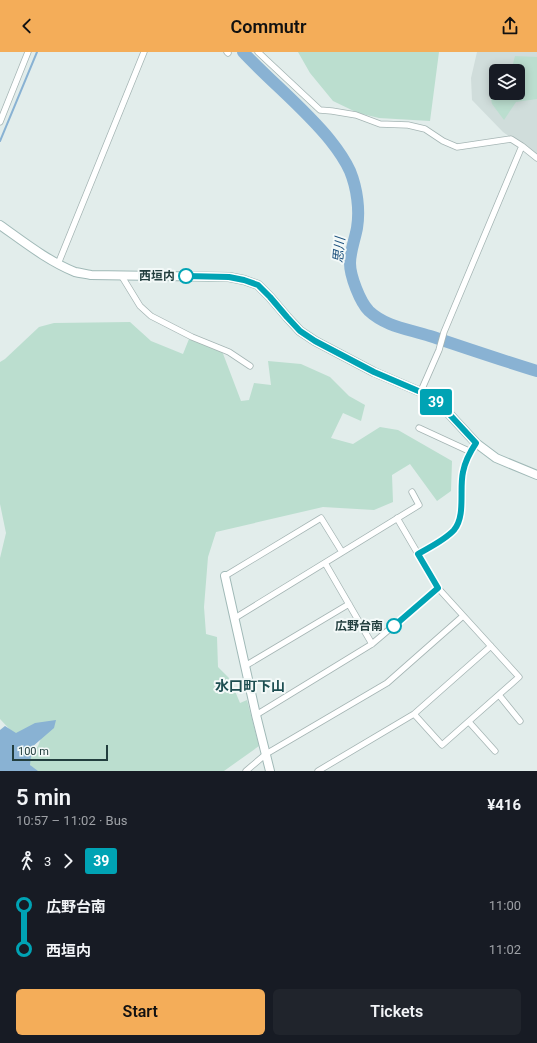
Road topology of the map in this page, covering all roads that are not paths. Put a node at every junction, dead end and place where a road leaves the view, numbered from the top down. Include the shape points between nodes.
1 (28, 52) edge
2 (144, 52) edge
3 (258, 52) edge
4 (0, 122) edge
5 (522, 146) junction
6 (537, 158) edge
7 (0, 225) edge
8 (58, 264) junction
9 (121, 275) junction
10 (250, 366) dead end
11 (421, 392) junction
12 (419, 428) dead end
13 (476, 443) junction
14 (471, 452) junction
15 (537, 475) edge
16 (412, 492) dead end
17 (397, 518) junction
18 (342, 552) junction
19 (418, 554) junction
20 (324, 562) junction
21 (225, 576) joint
22 (438, 588) junction
23 (349, 604) junction
24 (464, 616) junction
25 (235, 618) junction
26 (372, 644) junction
27 (491, 646) junction
28 (245, 666) junction
29 (499, 695) junction
30 (414, 714) junction
31 (256, 715) junction
32 (520, 720) dead end
33 (469, 722) junction
34 (495, 751) dead end
35 (266, 754) junction
36 (246, 771) edge
37 (270, 771) edge
38 (318, 771) edge

1 - 4 street
2 - 8 street
3 - 5 street via 320,110 356,115 380,124 408,125 425,129 457,147 511,139
5 - 6 street
5 - 11 street
7 - 8 street
8 - 9 street via 91,275
9 - 10 street via 140,306 151,316 229,352
9 - 11 street via 229,277 258,285 300,331 315,341 374,372
11 - 13 street via 440,404
12 - 14 street
13 - 14 street
13 - 15 street via 496,458
14 - 19 street via 462,472 460,518 455,529
16 - 17 street via 419,505
17 - 18 street
17 - 19 street
18 - 20 street
18 - 21 street via 321,518
19 - 22 street
20 - 23 street
20 - 25 street
21 - 25 street
22 - 24 street
22 - 26 street
23 - 26 street
23 - 28 street
24 - 27 street
24 - 35 street via 388,684
25 - 28 street
26 - 31 street
27 - 29 street via 519,677
27 - 30 street
28 - 31 street
29 - 32 street
29 - 33 street
30 - 33 street via 442,745
30 - 38 street
31 - 35 street
33 - 34 street
35 - 36 street
35 - 37 street

